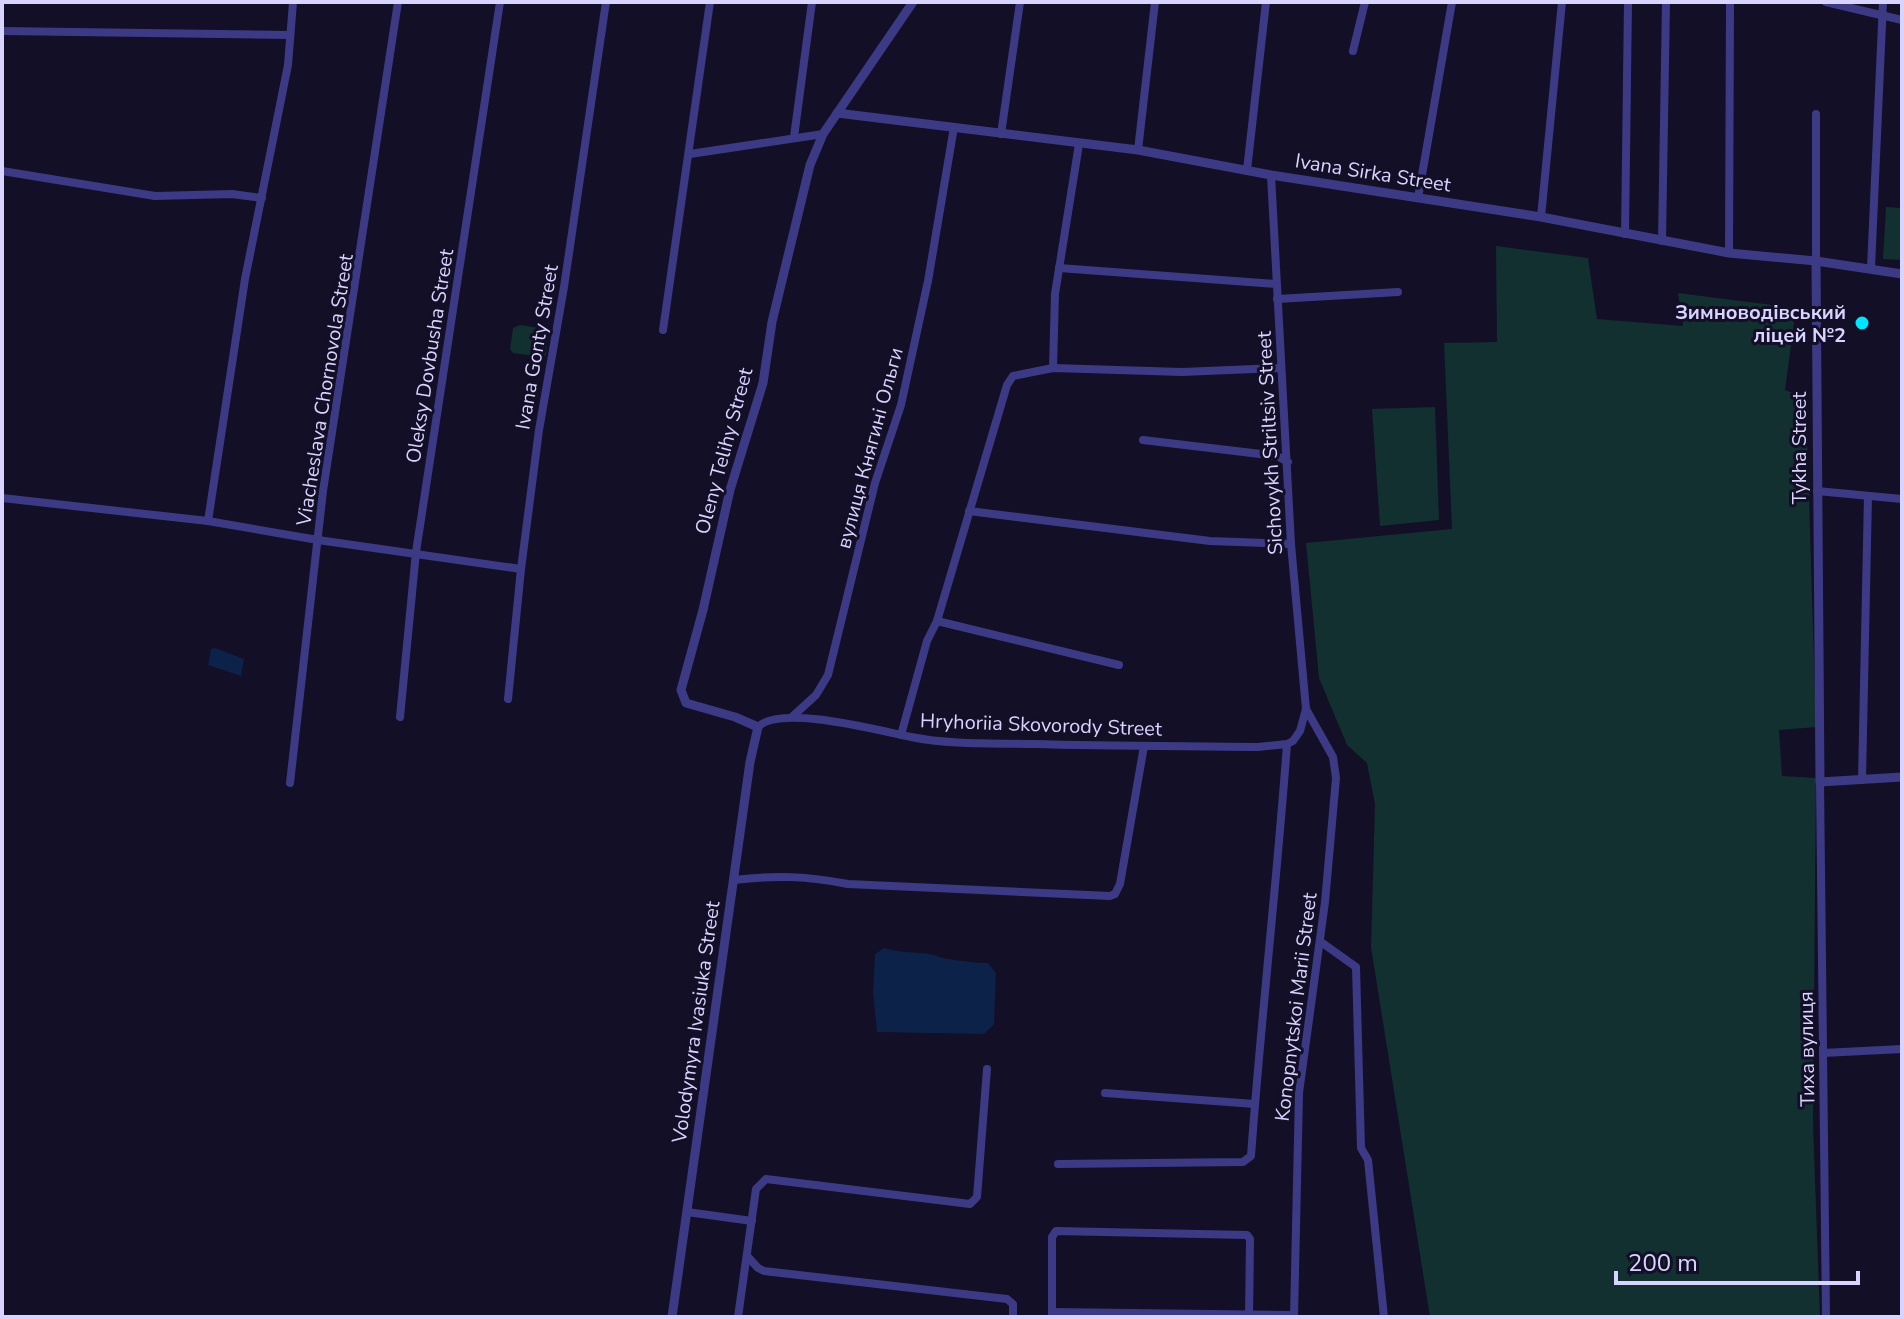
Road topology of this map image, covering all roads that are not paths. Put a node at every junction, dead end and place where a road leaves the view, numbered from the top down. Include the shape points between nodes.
1 (293, 2) edge
2 (398, 2) edge
3 (500, 2) edge
4 (606, 2) edge
5 (710, 2) edge
6 (812, 2) edge
7 (913, 2) edge
8 (1020, 2) edge
9 (1155, 2) edge
10 (1266, 2) edge
11 (1365, 2) edge
12 (1452, 2) edge
13 (1562, 2) edge
14 (1628, 2) edge
15 (1666, 2) edge
16 (1730, 2) edge
17 (1826, 2) edge
18 (1883, 2) edge
19 (1882, 16) junction
20 (1902, 20) edge
21 (2, 31) edge
22 (289, 35) junction
23 (1353, 51) dead end
24 (837, 113) junction
25 (1816, 114) dead end
26 (954, 127) junction
27 (823, 134) junction
28 (1001, 134) junction
29 (794, 137) junction
30 (1079, 144) junction
31 (1138, 150) junction
32 (690, 154) junction
33 (1247, 170) junction
34 (2, 171) edge
35 (1271, 175) junction
36 (262, 198) junction
37 (1418, 198) junction
38 (1541, 217) junction
39 (1625, 234) junction
40 (1662, 241) junction
41 (1729, 253) junction
42 (1816, 261) junction
43 (1059, 268) junction
44 (1871, 268) junction
45 (1902, 274) edge
46 (1276, 284) junction
47 (1398, 292) dead end
48 (1277, 299) junction
49 (663, 330) dead end
50 (1053, 368) junction
51 (1280, 368) junction
52 (1143, 440) dead end
53 (1288, 462) junction
54 (1817, 491) junction
55 (1868, 496) junction
56 (2, 498) edge
57 (1902, 499) edge
58 (969, 511) junction
59 (208, 521) junction
60 (318, 540) junction
61 (1291, 544) junction
62 (416, 552) junction
63 (521, 569) junction
64 (937, 621) junction
65 (1119, 665) dead end
66 (508, 699) dead end
67 (1306, 709) junction
68 (793, 716) junction
69 (400, 717) dead end
70 (757, 729) junction
71 (901, 735) junction
72 (1287, 744) junction
73 (1143, 748) junction
74 (1902, 777) edge
75 (1862, 780) junction
76 (1820, 782) junction
77 (290, 783) dead end
78 (734, 880) junction
79 (1321, 942) junction
80 (1902, 1049) edge
81 (1823, 1053) junction
82 (987, 1069) dead end
83 (1105, 1093) dead end
84 (1255, 1104) junction
85 (1058, 1164) dead end
86 (687, 1212) junction
87 (752, 1221) junction
88 (748, 1257) junction
89 (1052, 1315) edge
90 (1249, 1316) edge
91 (1294, 1316) edge
92 (672, 1317) edge
93 (738, 1317) edge
94 (1013, 1317) edge
95 (1384, 1317) edge
96 (1826, 1317) edge

1 - 22 street
2 - 60 street, Viacheslava Chornovola Street
3 - 62 street, Oleksy Dovbusha Street
4 - 63 street, Ivana Gonty Street
5 - 32 street
6 - 29 street
7 - 24 street
8 - 28 street
9 - 31 street
10 - 33 street
11 - 23 street
12 - 37 street
13 - 38 street
14 - 39 street
15 - 40 street
16 - 41 street
17 - 19 street
18 - 19 street
19 - 20 street
19 - 44 street
21 - 22 street
22 - 36 street
24 - 26 street, Ivana Sirka Street
24 - 27 street
25 - 42 street, Tykha Street
26 - 28 street, Ivana Sirka Street
26 - 68 street, вулиця Княгині Ольги via 901,405 875,483 828,675
27 - 29 street
27 - 70 street, Oleny Telihy Street via 810,165 772,322 763,383 730,490 681,690 686,703
28 - 30 street, Ivana Sirka Street
29 - 32 street
30 - 31 street, Ivana Sirka Street
30 - 43 street
31 - 33 street, Ivana Sirka Street
32 - 49 street
33 - 35 street, Ivana Sirka Street
34 - 36 street via 155,196
35 - 37 street, Ivana Sirka Street
35 - 46 street, Sichovykh Striltsiv Street
36 - 59 street
37 - 38 street, Ivana Sirka Street
38 - 39 street, Ivana Sirka Street
39 - 40 street, Ivana Sirka Street
40 - 41 street, Ivana Sirka Street
41 - 42 street, Ivana Sirka Street
42 - 44 street, Ivana Sirka Street
42 - 54 street, Tykha Street
43 - 46 street
43 - 50 street
44 - 45 street, Ivana Sirka Street
46 - 48 street, Sichovykh Striltsiv Street
47 - 48 street
48 - 51 street, Sichovykh Striltsiv Street
50 - 51 street
50 - 58 street via 1013,376 1007,385
51 - 53 street, Sichovykh Striltsiv Street
52 - 53 street via 1277,456
53 - 61 street, Sichovykh Striltsiv Street
54 - 55 street
54 - 76 street, Tykha Street
55 - 57 street
55 - 75 street
56 - 59 street
58 - 61 street via 1210,541
58 - 64 street
59 - 60 street
60 - 62 street
60 - 77 street, Viacheslava Chornovola Street
61 - 67 street, Sichovykh Striltsiv Street
62 - 63 street
62 - 69 street, Oleksy Dovbusha Street
63 - 66 street, Ivana Gonty Street
64 - 65 street
64 - 71 street
67 - 72 street via 1300,731
67 - 79 street, Konopnytskoi Marii Street via 1335,765
68 - 70 street, Hryhoriia Skovorody Street via 772,719
68 - 71 street, Hryhoriia Skovorody Street
70 - 78 street, Volodymyra Ivasiuka Street
71 - 73 street, Hryhoriia Skovorody Street
72 - 73 street, Hryhoriia Skovorody Street
72 - 84 street
73 - 78 street via 1120,884 1110,896 848,884 778,875
74 - 75 street
75 - 76 street
76 - 81 street, Тиха вулиця
78 - 86 street, Volodymyra Ivasiuka Street
79 - 91 street, Konopnytskoi Marii Street via 1299,1093
79 - 95 street via 1356,967 1361,1148 1368,1160
80 - 81 street
81 - 96 street, Тиха вулиця
82 - 87 street via 973,1203 766,1179 756,1189
83 - 84 street
84 - 85 street via 1251,1156 1243,1162
86 - 87 street
86 - 92 street, Volodymyra Ivasiuka Street
87 - 88 street
88 - 93 street
88 - 94 street via 764,1271 1007,1299 1013,1304
89 - 90 street
89 - 90 street via 1056,1231 1247,1235
90 - 91 street

